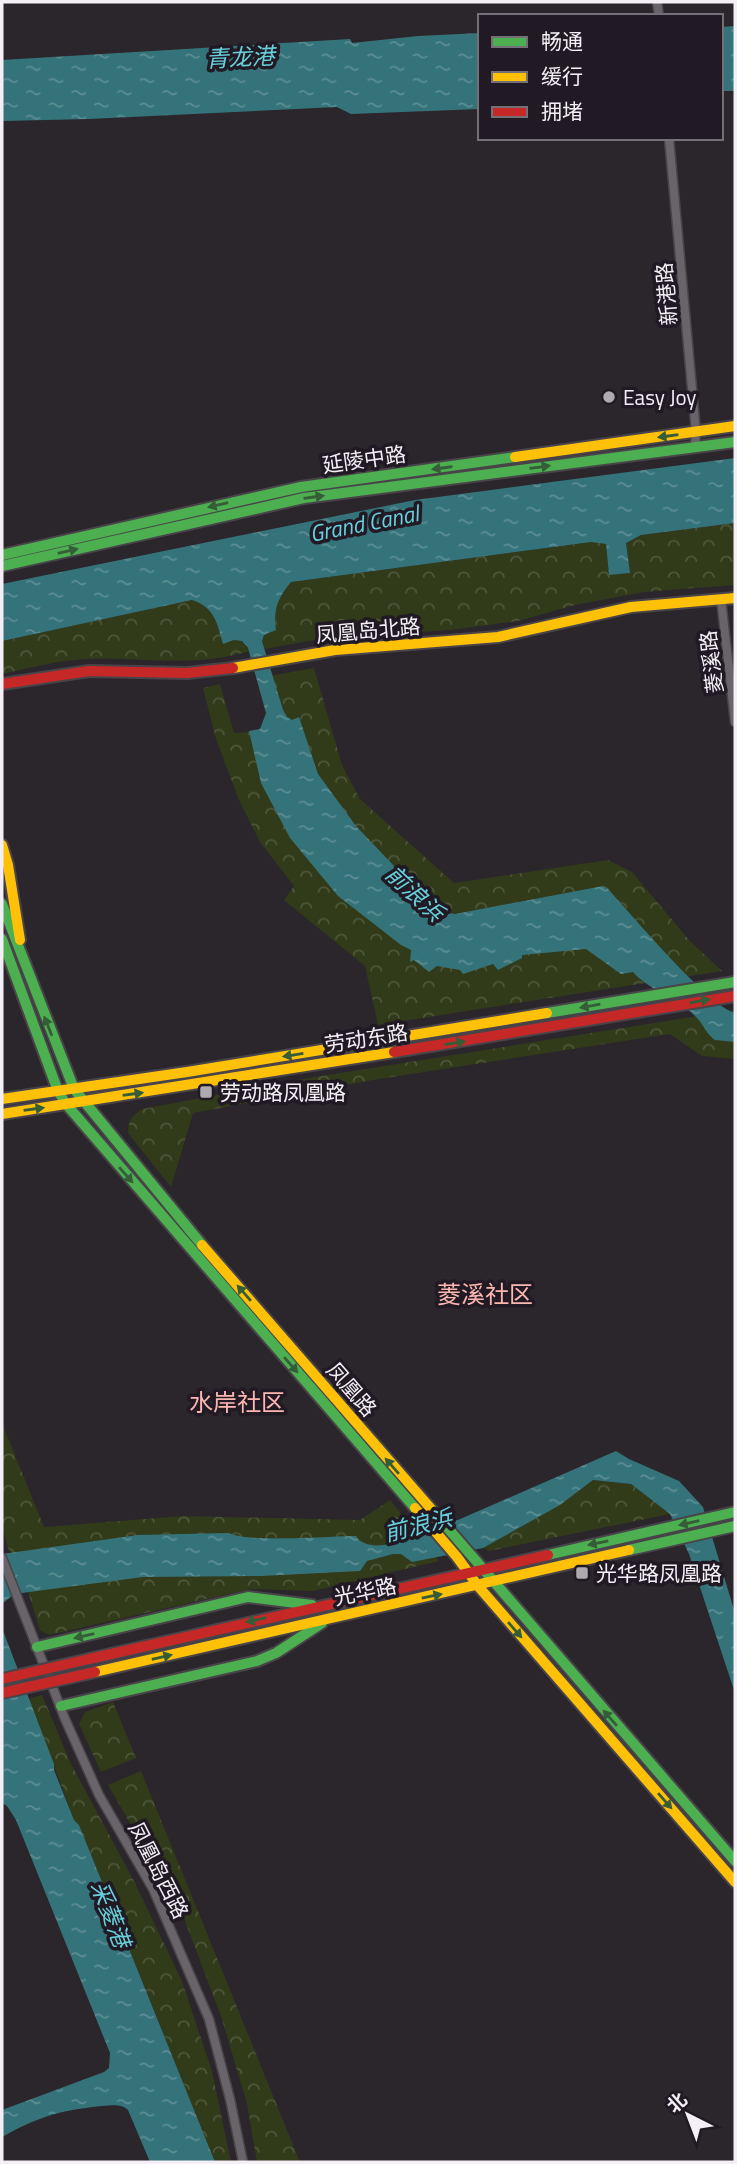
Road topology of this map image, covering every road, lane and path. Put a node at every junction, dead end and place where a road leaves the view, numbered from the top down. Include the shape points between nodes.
1 (669, 140) edge
2 (735, 426) edge
3 (696, 432) junction
4 (735, 442) edge
5 (695, 447) junction
6 (2, 555) edge
7 (2, 566) edge
8 (735, 598) edge
9 (720, 599) junction
10 (2, 684) edge
11 (735, 722) edge
12 (2, 845) edge
13 (2, 904) edge
14 (2, 939) edge
15 (2, 950) edge
16 (23, 963) junction
17 (12, 968) junction
18 (735, 982) edge
19 (730, 996) edge
20 (74, 1089) junction
21 (58, 1091) junction
22 (2, 1099) edge
23 (83, 1102) junction
24 (66, 1104) junction
25 (2, 1114) edge
26 (735, 1512) edge
27 (735, 1526) edge
28 (2, 1558) edge
29 (481, 1568) junction
30 (467, 1572) junction
31 (490, 1580) junction
32 (478, 1586) junction
33 (318, 1606) junction
34 (328, 1619) junction
35 (37, 1647) junction
36 (2, 1679) edge
37 (2, 1693) edge
38 (61, 1706) junction
39 (735, 1861) edge
40 (735, 1882) edge
41 (243, 2162) edge

1 - 3 street, 新港路
2 - 3 main road, 延陵中路
3 - 5 street, 新港路
3 -> 6 main road, 延陵中路 via 301,487
4 - 5 main road, 延陵中路
7 -> 5 main road, 延陵中路 via 304,498
8 - 9 main road, 凤凰岛北路
9 - 10 main road, 凤凰岛北路 via 631,607 498,637 335,650 187,673 89,671
9 - 11 street, 菱溪路
12 - 16 main road
13 - 16 main road, 凤凰路
14 - 17 main road, 凤凰路
15 - 17 main road
20 -> 16 main road, 凤凰路
17 - 21 main road, 凤凰路
18 -> 20 main road, 劳动东路
23 -> 19 main road, 劳动东路
20 - 21 main road, 劳动东路
20 - 23 main road, 凤凰路
21 - 22 main road, 劳动东路
21 - 24 main road, 凤凰路
23 - 24 main road, 劳动东路
29 -> 23 main road, 凤凰路
25 -> 24 main road, 劳动东路
24 -> 30 main road, 凤凰路
26 -> 29 main road, 光华路
27 - 31 main road, 光华路
28 - 35 street, 凤凰岛西路
29 - 30 main road, 光华路
29 - 31 main road, 凤凰路
30 - 32 main road, 凤凰路
30 - 33 main road, 光华路
31 - 32 main road, 光华路
39 -> 31 main road, 凤凰路
34 -> 32 main road, 光华路
32 -> 40 main road, 凤凰路
33 -> 35 main road via 248,1597
33 -> 36 main road, 光华路, bridge
37 -> 34 main road, 光华路, bridge
34 - 38 main road via 257,1661
35 - 38 street, 凤凰岛西路
38 - 41 street, 凤凰岛西路 via 99,1795 153,1889 209,2020

